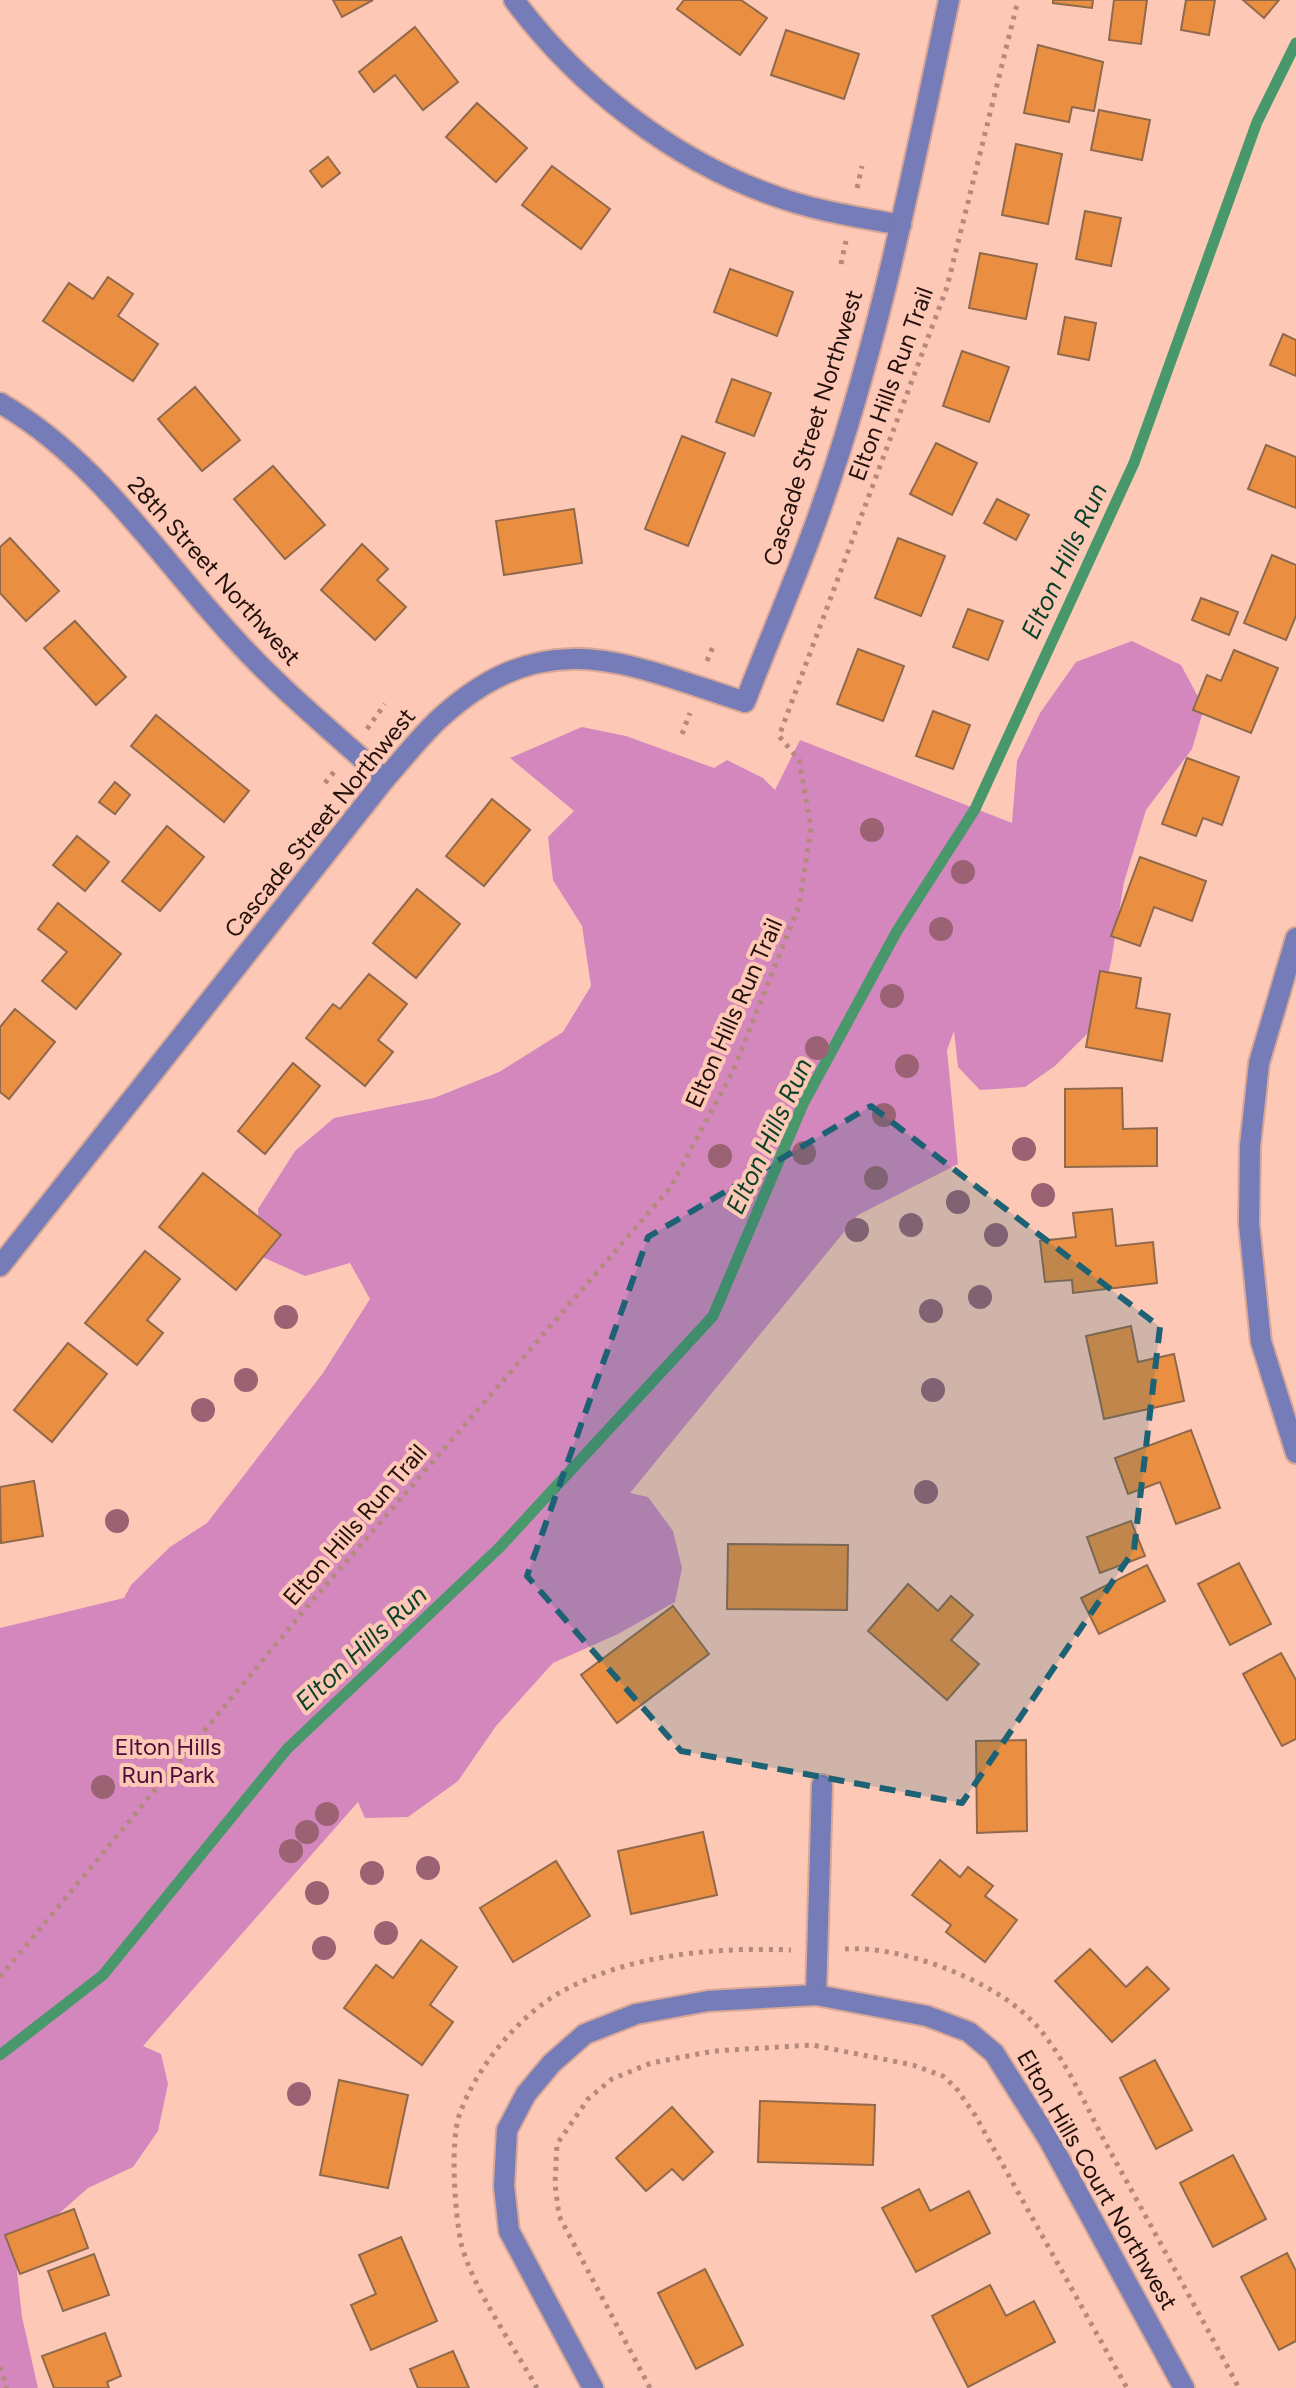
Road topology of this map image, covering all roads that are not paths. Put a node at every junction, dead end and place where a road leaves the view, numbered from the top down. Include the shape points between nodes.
1 (514, 0) edge
2 (949, 0) edge
3 (901, 225) junction
4 (0, 403) edge
5 (385, 779) junction
6 (1296, 938) edge
7 (0, 1266) edge
8 (1296, 1453) edge
9 (822, 1785) dead end
10 (816, 1995) junction
11 (593, 2388) edge
12 (1184, 2388) edge

1 - 3 street via 571,63 669,145 776,197
2 - 3 street, Cascade Street Northwest
3 - 5 street, Cascade Street Northwest via 816,521 745,702 638,667 591,658 549,659 490,679 461,700
4 - 5 street, 28th Street Northwest via 71,454 235,639
5 - 7 street, Cascade Street Northwest
6 - 8 street via 1259,1063 1249,1224 1261,1342
9 - 10 street
10 - 11 street, Elton Hills Court Northwest via 708,2001 636,2014 585,2034 526,2094 507,2130 504,2186 509,2231
10 - 12 street, Elton Hills Court Northwest via 927,2016 969,2032 994,2053 1049,2140

